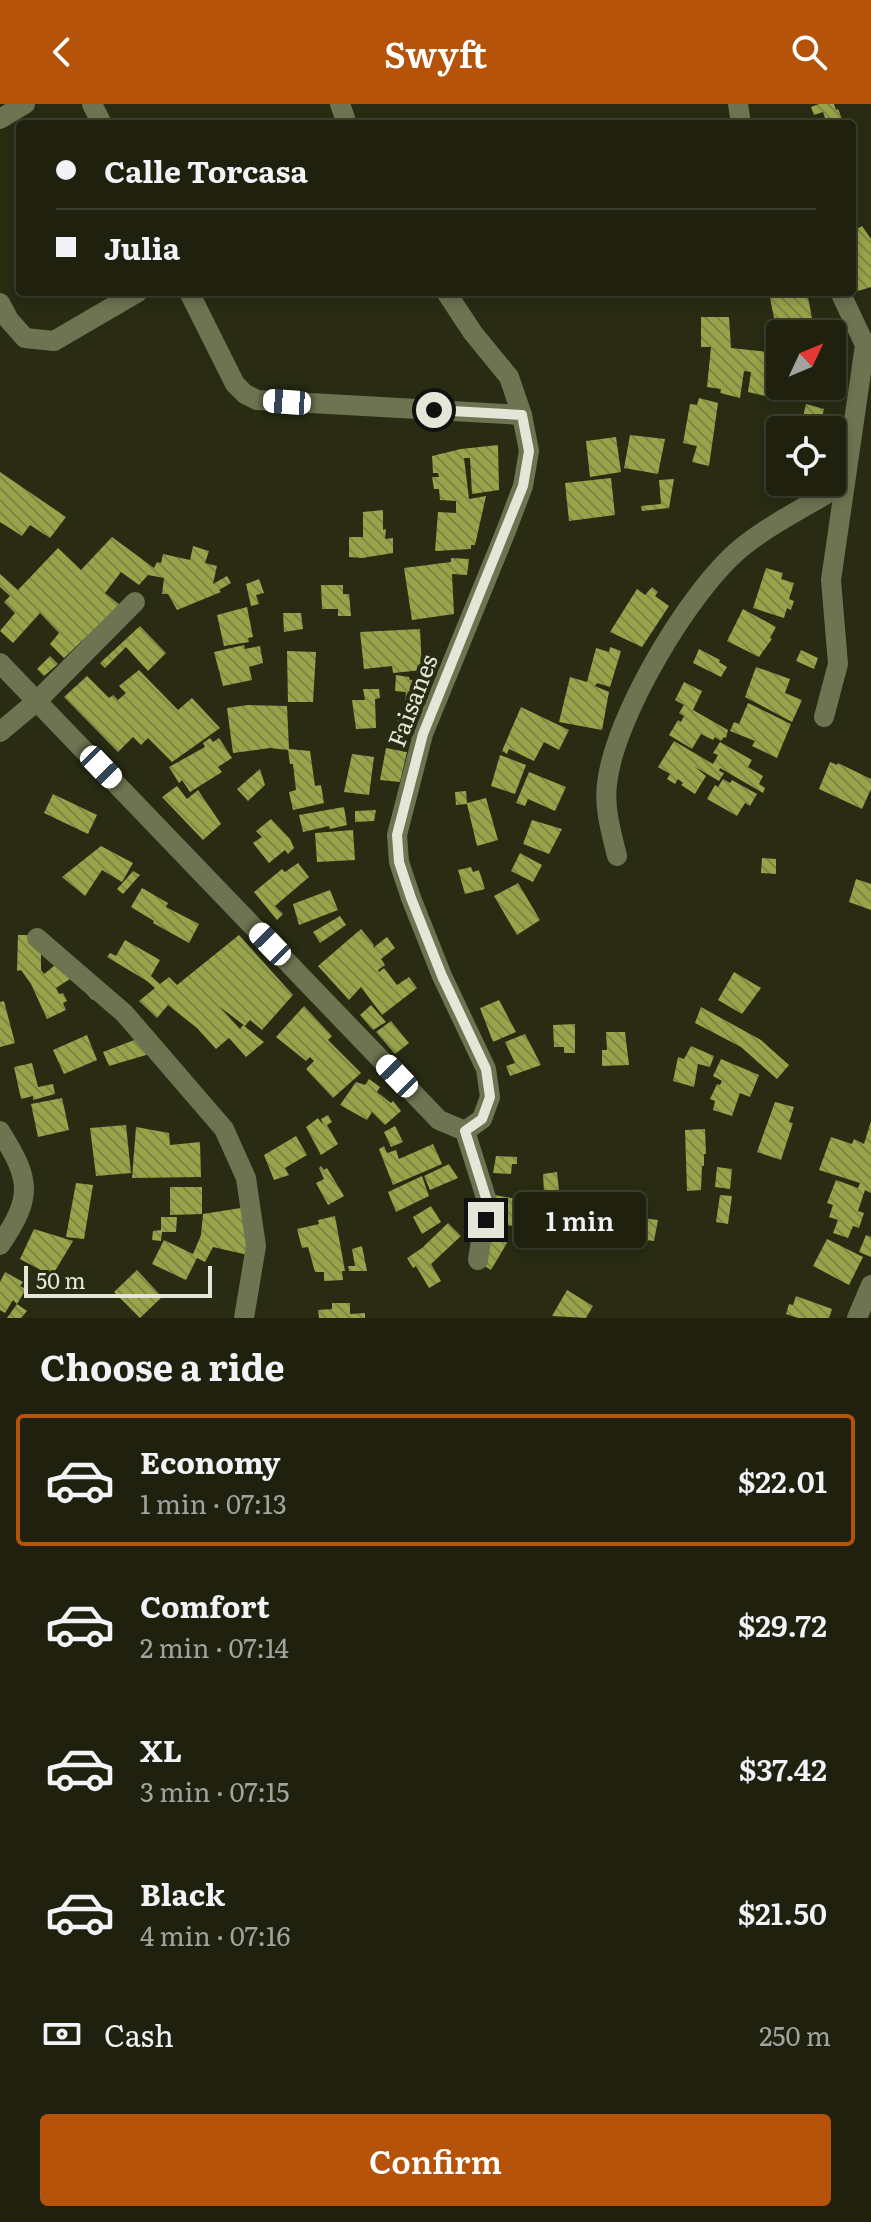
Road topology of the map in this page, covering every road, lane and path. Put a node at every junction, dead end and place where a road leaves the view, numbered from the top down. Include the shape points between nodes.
1 (25, 104) edge
2 (0, 119) edge
3 (131, 296) edge
4 (191, 296) edge
5 (449, 296) edge
6 (842, 296) edge
7 (0, 303) edge
8 (522, 415) junction
9 (846, 476) edge
10 (824, 496) edge
11 (843, 496) edge
12 (135, 602) dead end
13 (0, 663) edge
14 (37, 701) junction
15 (824, 717) dead end
16 (0, 732) edge
17 (617, 856) dead end
18 (37, 938) dead end
19 (0, 1131) edge
20 (465, 1131) junction
21 (0, 1245) edge
22 (478, 1260) dead end
23 (871, 1285) edge
24 (244, 1318) edge
25 (857, 1318) edge

1 - 2 street
3 - 7 street via 54,341 25,338
4 - 8 street via 235,384 257,400
5 - 8 street, Faisanes via 509,377
6 - 9 street via 865,345
8 - 20 street, Faisanes via 529,451 523,486 423,734 397,835 411,898 486,1069 490,1097 482,1119
10 - 17 street via 742,547 705,584 652,667 624,726 607,781 606,814
11 - 15 street via 831,580 838,664
12 - 14 street
13 - 14 street
14 - 16 street
14 - 20 street via 439,1120
18 - 24 street via 124,1013 224,1129 246,1178 256,1246
19 - 21 street via 15,1155 26,1190 15,1224
20 - 22 street via 487,1201
23 - 25 street

